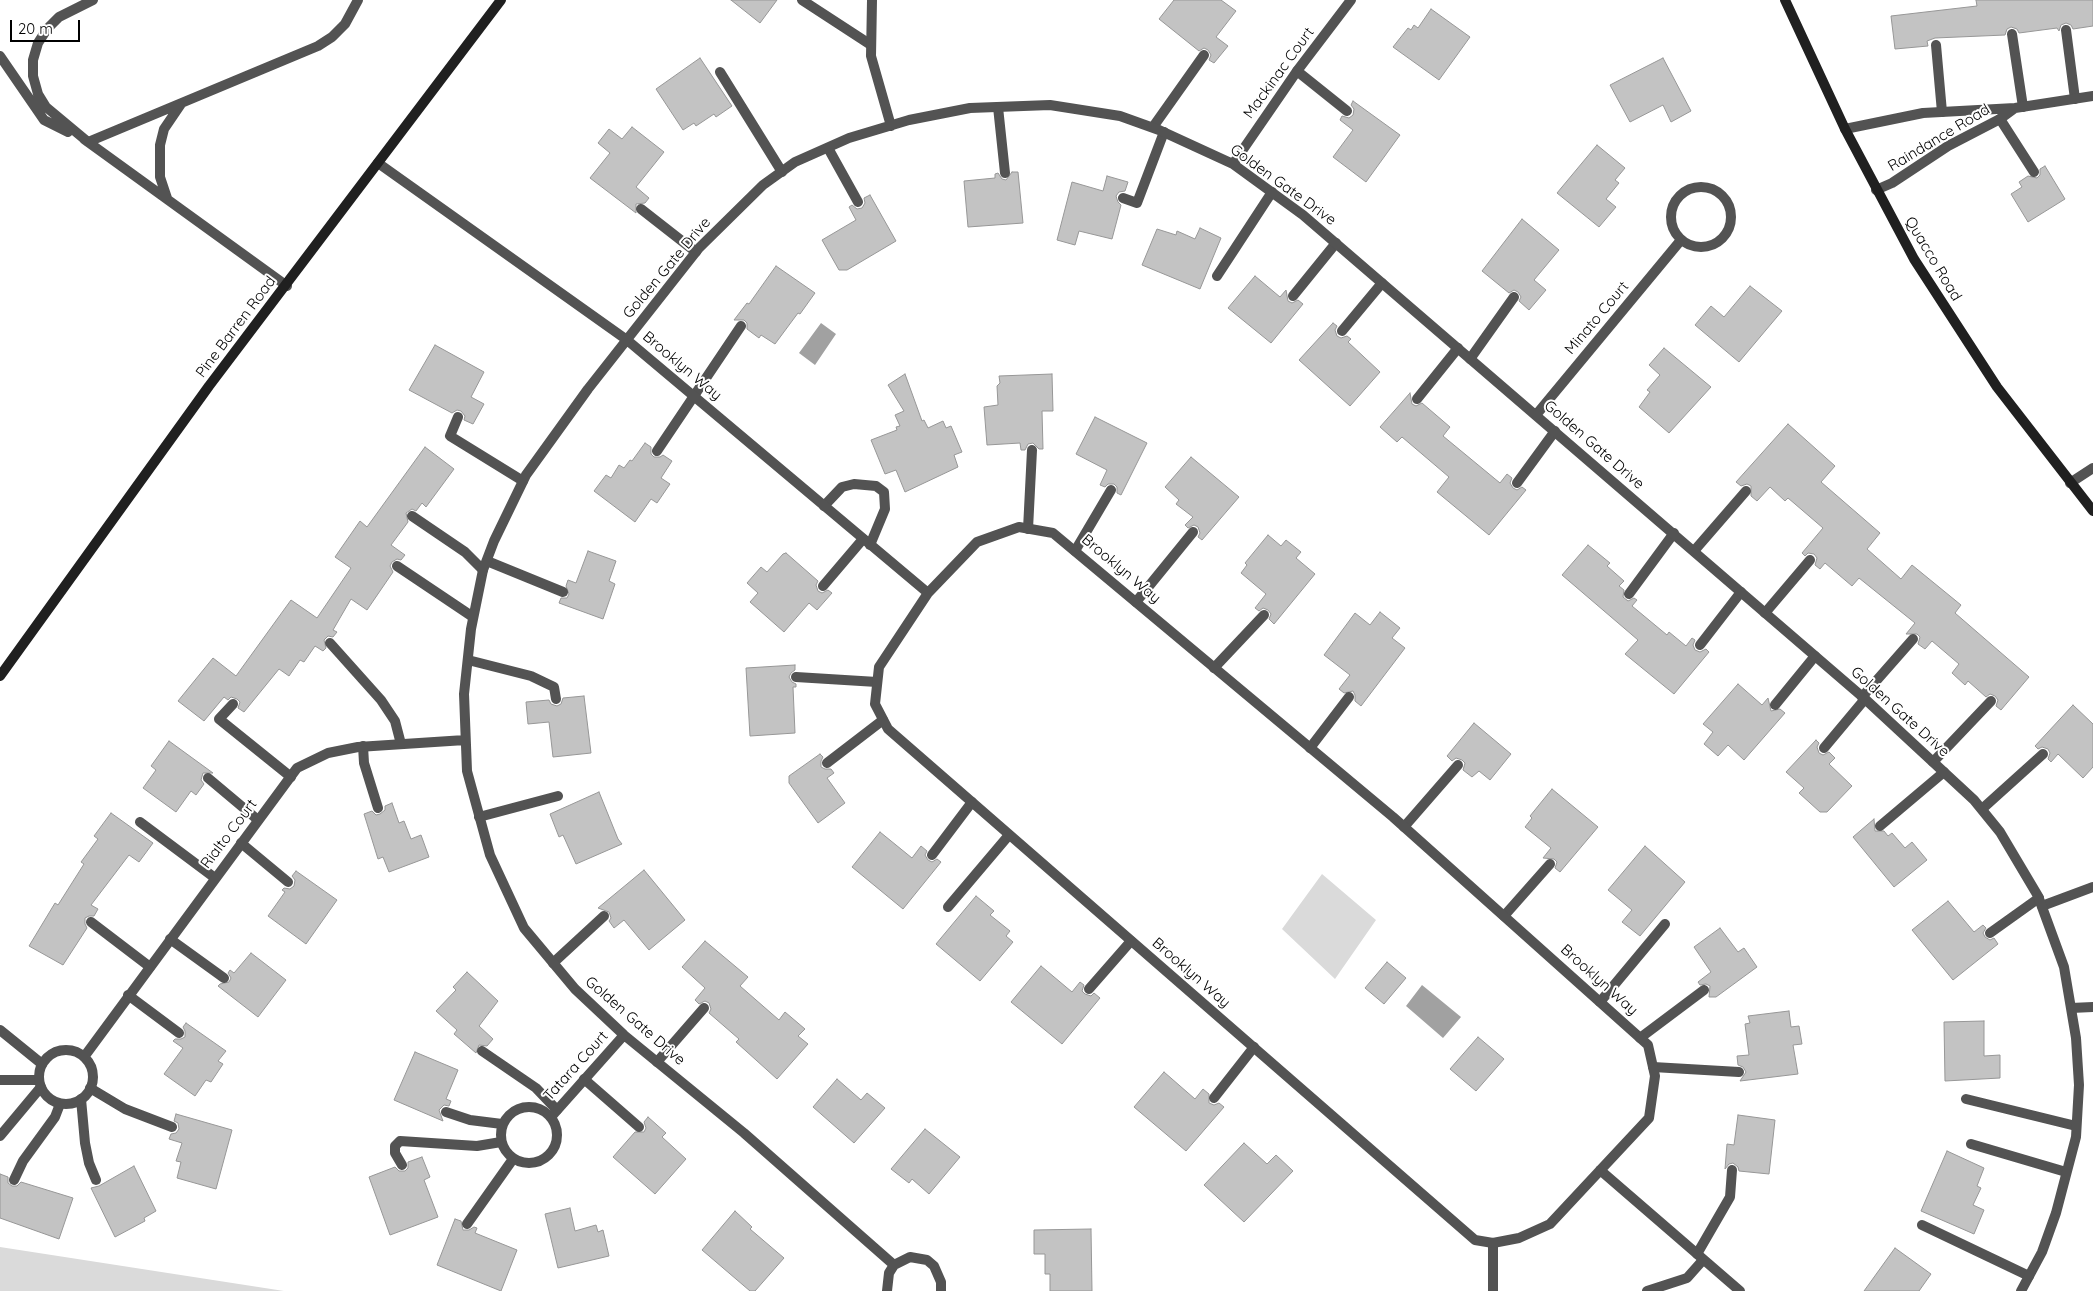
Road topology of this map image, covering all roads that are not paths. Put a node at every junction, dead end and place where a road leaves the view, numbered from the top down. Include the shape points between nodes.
1 (93, 0) edge
2 (358, 0) edge
3 (501, 0) edge
4 (802, 0) edge
5 (872, 0) edge
6 (1351, 0) edge
7 (1785, 0) edge
8 (2066, 30) dead end
9 (2012, 34) dead end
10 (871, 45) junction
11 (1936, 45) dead end
12 (1204, 55) dead end
13 (0, 56) edge
14 (720, 72) dead end
15 (1297, 72) junction
16 (2093, 96) edge
17 (2075, 99) junction
18 (182, 102) junction
19 (998, 107) junction
20 (2019, 108) junction
21 (1347, 111) dead end
22 (1942, 112) junction
23 (2000, 119) junction
24 (890, 126) junction
25 (1153, 128) junction
26 (1845, 130) junction
27 (1164, 132) junction
28 (88, 142) junction
29 (828, 148) junction
30 (378, 163) junction
31 (1233, 164) junction
32 (782, 172) junction
33 (2034, 172) dead end
34 (1005, 173) dead end
35 (1876, 190) junction
36 (1272, 192) junction
37 (166, 198) junction
38 (1123, 198) dead end
39 (858, 202) dead end
40 (641, 208) dead end
41 (1681, 240) junction
42 (1336, 243) junction
43 (696, 252) junction
44 (1216, 276) dead end
45 (1382, 283) junction
46 (287, 286) junction
47 (1293, 296) dead end
48 (1514, 297) dead end
49 (741, 326) dead end
50 (1342, 331) dead end
51 (627, 340) junction
52 (1458, 348) junction
53 (1470, 359) junction
54 (695, 397) junction
55 (1417, 399) dead end
56 (1536, 415) junction
57 (458, 417) dead end
58 (1555, 431) junction
59 (1032, 450) dead end
60 (658, 451) dead end
61 (2093, 468) edge
62 (523, 481) junction
63 (1517, 482) dead end
64 (2070, 483) junction
65 (1111, 490) dead end
66 (1746, 491) dead end
67 (824, 506) junction
68 (2093, 511) edge
69 (412, 516) dead end
70 (1028, 529) junction
71 (1193, 532) dead end
72 (1674, 533) junction
73 (867, 542) junction
74 (1075, 551) junction
75 (1694, 551) junction
76 (1810, 560) dead end
77 (485, 565) junction
78 (397, 566) dead end
79 (823, 586) dead end
80 (564, 592) dead end
81 (1742, 592) junction
82 (928, 594) junction
83 (1629, 594) dead end
84 (1136, 602) junction
85 (1765, 613) junction
86 (1264, 615) dead end
87 (473, 616) junction
88 (1913, 639) dead end
89 (330, 643) dead end
90 (1700, 645) dead end
91 (1815, 656) junction
92 (468, 660) junction
93 (1214, 668) junction
94 (0, 676) edge
95 (796, 677) dead end
96 (877, 682) junction
97 (1349, 697) dead end
98 (1864, 698) junction
99 (556, 699) dead end
100 (1990, 701) dead end
101 (233, 704) dead end
102 (1775, 705) dead end
103 (883, 720) junction
104 (466, 740) junction
105 (401, 744) junction
106 (363, 746) junction
107 (1310, 748) junction
108 (1824, 748) dead end
109 (2043, 754) dead end
110 (1933, 762) junction
111 (827, 763) dead end
112 (1458, 765) dead end
113 (1944, 772) junction
114 (290, 777) junction
115 (208, 778) dead end
116 (558, 796) dead end
117 (972, 802) junction
118 (378, 808) dead end
119 (1982, 810) junction
120 (479, 817) junction
121 (258, 820) junction
122 (140, 822) dead end
123 (1880, 826) dead end
124 (1404, 827) junction
125 (1009, 835) junction
126 (240, 843) junction
127 (932, 855) dead end
128 (1550, 864) dead end
129 (215, 878) junction
130 (288, 882) dead end
131 (2093, 887) edge
132 (2041, 902) junction
133 (948, 907) dead end
134 (604, 916) dead end
135 (1504, 916) junction
136 (91, 922) dead end
137 (1665, 924) dead end
138 (1990, 933) dead end
139 (170, 939) junction
140 (1131, 941) junction
141 (553, 963) junction
142 (150, 967) junction
143 (224, 978) dead end
144 (1089, 989) dead end
145 (1704, 990) dead end
146 (128, 995) junction
147 (1600, 1002) junction
148 (2093, 1006) edge
149 (704, 1008) dead end
150 (2071, 1008) junction
151 (0, 1030) edge
152 (179, 1033) dead end
153 (624, 1035) junction
154 (1640, 1038) junction
155 (1254, 1047) junction
156 (482, 1051) dead end
157 (84, 1057) junction
158 (657, 1062) junction
159 (42, 1064) junction
160 (1653, 1067) junction
161 (1739, 1072) dead end
162 (584, 1079) junction
163 (0, 1080) edge
164 (40, 1084) junction
165 (90, 1088) junction
166 (1214, 1098) dead end
167 (81, 1099) junction
168 (1966, 1099) dead end
169 (60, 1104) junction
170 (446, 1112) dead end
171 (554, 1113) junction
172 (502, 1124) junction
173 (2076, 1126) junction
174 (639, 1127) dead end
175 (172, 1128) dead end
176 (0, 1136) edge
177 (501, 1142) junction
178 (1971, 1144) dead end
179 (513, 1159) junction
180 (402, 1165) dead end
181 (1600, 1170) junction
182 (1732, 1170) dead end
183 (2066, 1172) junction
184 (14, 1180) dead end
185 (96, 1180) dead end
186 (467, 1224) dead end
187 (1922, 1225) dead end
188 (1494, 1243) junction
189 (1700, 1257) junction
190 (894, 1265) junction
191 (2029, 1276) junction
192 (887, 1291) edge
193 (941, 1291) edge
194 (1493, 1291) edge
195 (1647, 1291) edge
196 (1740, 1291) edge
197 (2021, 1291) edge

1 - 28 street via 73,8 47,28 33,60 33,76 46,107
2 - 18 street via 345,24 318,46
3 - 30 main road, Pine Barren Road
4 - 10 street
5 - 10 street
6 - 15 street, Mackinac Court
7 - 26 main road, Quacco Road
8 - 17 street
9 - 20 street
10 - 24 street via 871,56
11 - 22 street
12 - 25 street
13 - 28 street via 44,120
14 - 32 street
15 - 21 street
15 - 31 street, Mackinac Court
16 - 17 street, Raindance Road
17 - 20 street, Raindance Road
18 - 28 street
18 - 37 street via 164,129 160,145 158,163
19 - 24 street, Golden Gate Drive via 970,108
19 - 25 street, Golden Gate Drive via 1050,105 1120,116
19 - 34 street
20 - 22 street, Raindance Road
20 - 23 street, Raindance Road
22 - 26 street, Raindance Road
23 - 33 street
23 - 35 street, Raindance Road
24 - 29 street, Golden Gate Drive
25 - 27 street, Golden Gate Drive
26 - 35 main road, Quacco Road
27 - 31 street, Golden Gate Drive
27 - 38 street via 1137,203
28 - 37 street
29 - 32 street, Golden Gate Drive via 795,162
29 - 39 street
30 - 46 main road, Pine Barren Road
30 - 51 street, Brooklyn Way
31 - 36 street, Golden Gate Drive
32 - 43 street, Golden Gate Drive via 763,184
35 - 64 main road, Quacco Road via 1931,287 1997,387
36 - 42 street, Golden Gate Drive
36 - 44 street
37 - 46 street
40 - 43 street
41 - 41 street via 1699,247 1718,242 1725,235 1731,217 1724,199 1717,192 1698,187 1681,195 1672,213 1675,232
41 - 56 street, Minato Court
42 - 45 street, Golden Gate Drive
42 - 47 street
43 - 51 street, Golden Gate Drive
45 - 50 street
45 - 52 street, Golden Gate Drive
46 - 94 main road, Pine Barren Road via 209,386
48 - 53 street
49 - 54 street
51 - 54 street, Brooklyn Way
51 - 62 street, Golden Gate Drive
52 - 53 street, Golden Gate Drive
52 - 55 street
53 - 56 street, Golden Gate Drive
54 - 60 street
54 - 67 street, Brooklyn Way
56 - 58 street, Golden Gate Drive
57 - 62 street via 450,436
58 - 63 street
58 - 72 street, Golden Gate Drive
59 - 70 street
61 - 64 street
62 - 77 street, Golden Gate Drive
64 - 68 main road, Quacco Road
65 - 74 street
66 - 75 street
67 - 73 street, Brooklyn Way
67 - 73 street via 842,487 854,484 876,486 884,492 885,509
69 - 77 street
70 - 74 street, Brooklyn Way via 1054,533
70 - 82 street, Brooklyn Way via 1019,527 977,542
71 - 84 street
72 - 75 street, Golden Gate Drive
72 - 83 street
73 - 79 street
73 - 82 street, Brooklyn Way
74 - 84 street, Brooklyn Way
75 - 81 street, Golden Gate Drive
76 - 85 street
77 - 80 street
77 - 87 street, Golden Gate Drive
78 - 87 street
81 - 85 street, Golden Gate Drive
81 - 90 street
82 - 96 street, Brooklyn Way via 879,667
84 - 93 street, Brooklyn Way
85 - 91 street, Golden Gate Drive
86 - 93 street
87 - 92 street, Golden Gate Drive
88 - 98 street
89 - 105 street via 381,700 395,721
91 - 98 street, Golden Gate Drive
91 - 102 street
92 - 99 street via 531,676 554,687
92 - 104 street, Golden Gate Drive via 464,694
93 - 107 street, Brooklyn Way
95 - 96 street
96 - 103 street, Brooklyn Way via 875,704
97 - 107 street
98 - 108 street
98 - 110 street, Golden Gate Drive
100 - 110 street
101 - 114 street via 219,719
103 - 111 street
103 - 117 street, Brooklyn Way via 888,729
104 - 105 street, Rialto Court
104 - 120 street, Golden Gate Drive via 467,771
105 - 106 street, Rialto Court
106 - 114 street, Rialto Court via 328,753 297,768
106 - 118 street via 364,763
107 - 124 street, Brooklyn Way
109 - 119 street
110 - 113 street, Golden Gate Drive
112 - 124 street
113 - 119 street, Golden Gate Drive
113 - 123 street
114 - 121 street, Rialto Court
115 - 121 street
116 - 120 street
117 - 125 street, Brooklyn Way
117 - 127 street
119 - 132 street, Golden Gate Drive via 2000,832
120 - 141 street, Golden Gate Drive via 490,855 524,928
121 - 126 street, Rialto Court
122 - 129 street
124 - 135 street, Brooklyn Way
125 - 133 street
125 - 140 street, Brooklyn Way
126 - 129 street, Rialto Court
126 - 130 street
128 - 135 street
129 - 139 street, Rialto Court
131 - 132 street
132 - 138 street
132 - 150 street, Golden Gate Drive via 2064,967
134 - 141 street
135 - 147 street, Brooklyn Way
136 - 142 street
137 - 147 street
139 - 142 street, Rialto Court
139 - 143 street
140 - 144 street
140 - 155 street, Brooklyn Way
141 - 153 street, Golden Gate Drive via 575,989
142 - 146 street, Rialto Court
145 - 154 street
146 - 152 street
146 - 157 street, Rialto Court
147 - 154 street, Brooklyn Way
148 - 150 street
149 - 158 street
150 - 173 street, Golden Gate Drive via 2078,1075
151 - 159 street
153 - 158 street, Golden Gate Drive
153 - 162 street, Tatara Court
154 - 160 street, Brooklyn Way via 1648,1045
155 - 166 street
155 - 188 street, Brooklyn Way via 1475,1240
156 - 171 street via 536,1088
157 - 159 street via 68,1050 59,1051
157 - 165 street via 92,1073
158 - 190 street, Golden Gate Drive via 744,1133
159 - 164 street
160 - 161 street
160 - 181 street, Brooklyn Way via 1655,1076 1649,1118
162 - 171 street, Tatara Court
162 - 174 street
163 - 164 street
164 - 169 street via 49,1099
164 - 176 street
165 - 167 street
165 - 175 street via 125,1108
167 - 169 street via 75,1103
167 - 185 street via 85,1143
168 - 173 street
169 - 184 street
170 - 172 street via 470,1120
171 - 172 street via 526,1107 509,1114
171 - 179 street via 557,1134 551,1152 536,1163 526,1164
172 - 177 street
173 - 183 street, Golden Gate Drive
177 - 179 street
177 - 180 street via 478,1146 400,1141 395,1146 395,1153
178 - 183 street
179 - 186 street
181 - 188 street, Brooklyn Way via 1550,1224 1519,1238
181 - 189 street
182 - 189 street via 1730,1197
183 - 191 street, Golden Gate Drive via 2042,1252
187 - 191 street
188 - 194 street
189 - 195 street via 1687,1278
189 - 196 street
190 - 192 street via 888,1273
190 - 193 street via 910,1257 927,1260 939,1273
191 - 197 street, Golden Gate Drive

